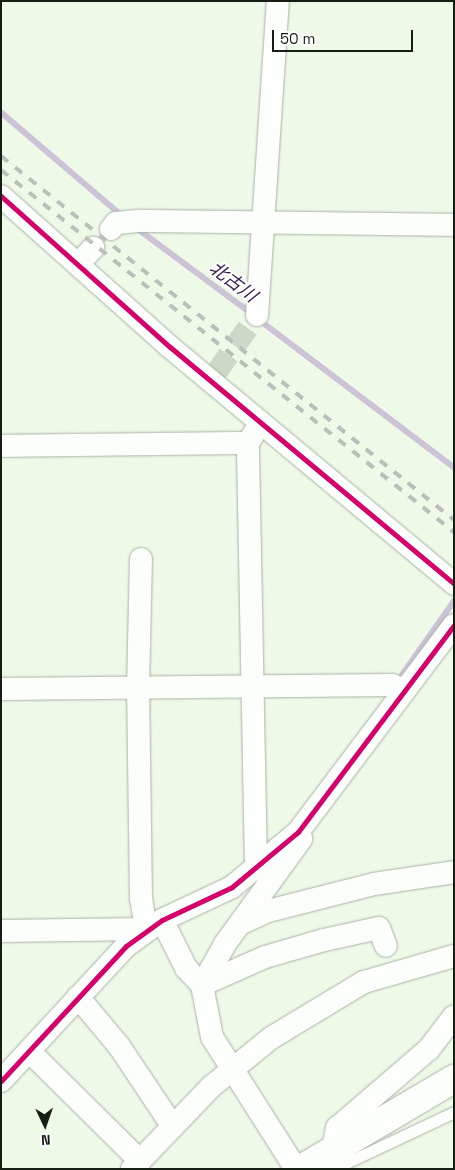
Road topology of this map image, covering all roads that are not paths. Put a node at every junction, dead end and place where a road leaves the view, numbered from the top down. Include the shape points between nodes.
1 (278, 1) edge
2 (1, 196) edge
3 (264, 225) junction
4 (454, 225) edge
5 (113, 226) dead end
6 (256, 315) tunnel mouth
7 (260, 424) junction
8 (248, 442) junction
9 (1, 446) edge
10 (141, 559) dead end
11 (454, 584) edge
12 (454, 625) edge
13 (252, 686) junction
14 (1, 689) edge
15 (138, 689) junction
16 (405, 690) junction
17 (325, 800) junction
18 (256, 867) junction
19 (454, 872) edge
20 (243, 923) junction
21 (154, 925) junction
22 (1, 931) edge
23 (386, 946) dead end
24 (454, 956) edge
25 (202, 985) junction
26 (78, 997) junction
27 (454, 1016) edge
28 (29, 1051) junction
29 (234, 1068) junction
30 (454, 1079) edge
31 (1, 1081) edge
32 (454, 1112) edge
33 (173, 1126) junction
34 (333, 1160) edge
35 (136, 1165) edge
36 (296, 1169) edge
37 (301, 1169) edge

1 - 3 street
2 - 7 street via 86,255
3 - 4 street
3 - 5 street via 141,221
3 - 6 street
7 - 8 street
7 - 11 street
8 - 9 street
8 - 13 street
10 - 15 street
12 - 16 street
13 - 15 street
13 - 16 street via 392,684
13 - 18 street
14 - 15 street
15 - 21 street via 141,899
16 - 17 street
17 - 18 street via 298,832
17 - 20 street
18 - 21 street via 232,887
19 - 20 street via 374,884 268,911
20 - 25 street via 225,944
21 - 22 street
21 - 25 street
21 - 26 street
23 - 25 street via 379,928 265,957
24 - 29 street via 364,982 270,1038
25 - 29 street via 212,1037
26 - 28 street
26 - 33 street via 119,1046
27 - 34 street via 429,1049 337,1128
28 - 31 street
28 - 35 street
29 - 33 street
29 - 36 street
30 - 34 street
32 - 34 lane
33 - 35 street
34 - 37 street

